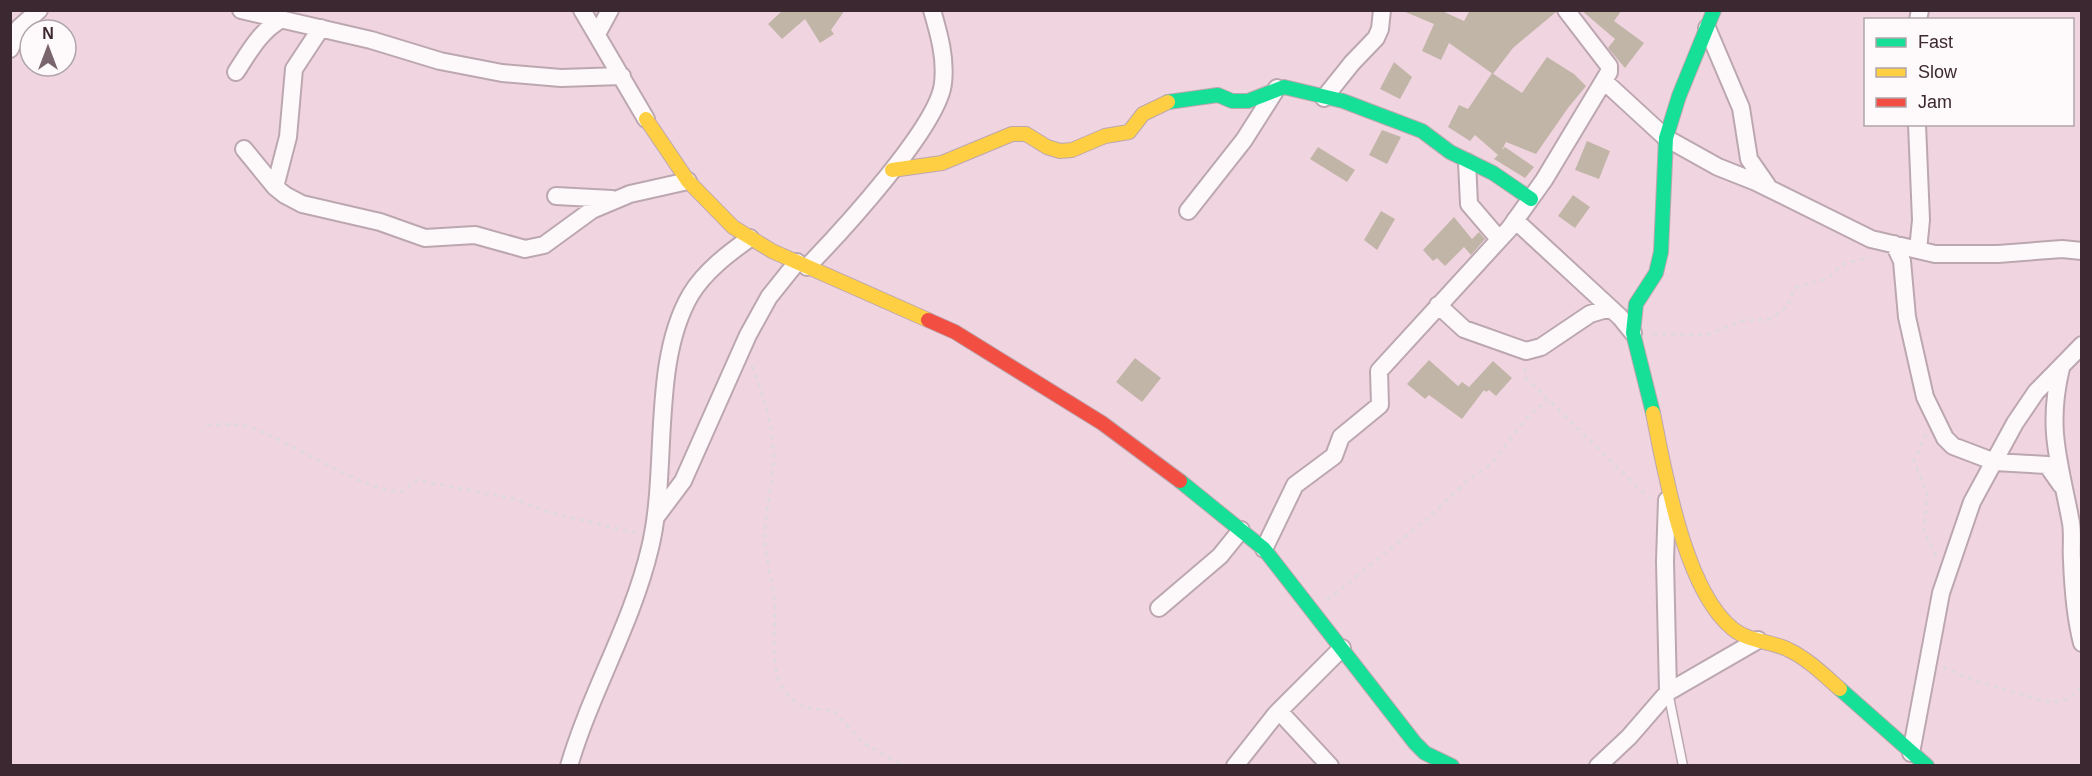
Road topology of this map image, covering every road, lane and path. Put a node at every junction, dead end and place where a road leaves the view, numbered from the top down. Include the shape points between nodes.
1 (39, 10) edge
2 (241, 10) edge
3 (582, 10) edge
4 (610, 10) edge
5 (933, 10) edge
6 (1382, 10) edge
7 (1566, 10) edge
8 (1714, 10) edge
9 (282, 20) junction
10 (321, 28) junction
11 (1707, 28) junction
12 (597, 34) junction
13 (10, 50) edge
14 (236, 72) dead end
15 (622, 76) junction
16 (1604, 81) junction
17 (1277, 88) junction
18 (1324, 98) junction
19 (646, 118) joint
20 (1917, 126) edge
21 (1666, 138) junction
22 (244, 149) dead end
23 (1467, 162) junction
24 (892, 170) junction
25 (688, 181) junction
26 (275, 187) junction
27 (1771, 190) junction
28 (556, 196) dead end
29 (618, 199) junction
30 (1530, 199) junction
31 (1188, 211) dead end
32 (1515, 220) junction
33 (750, 238) junction
34 (1499, 239) junction
35 (1896, 247) junction
36 (1918, 250) junction
37 (2082, 251) edge
38 (802, 265) junction
39 (1438, 305) junction
40 (1610, 308) junction
41 (1633, 333) junction
42 (744, 345) junction
43 (2082, 345) edge
44 (1531, 351) junction
45 (2061, 368) junction
46 (1548, 400) junction
47 (1934, 419) junction
48 (207, 425) dead end
49 (1995, 462) junction
50 (2061, 485) junction
51 (1668, 490) junction
52 (1666, 517) junction
53 (655, 518) junction
54 (1240, 530) junction
55 (652, 538) junction
56 (1264, 549) junction
57 (1939, 565) dead end
58 (1159, 608) dead end
59 (1314, 611) junction
60 (1758, 640) junction
61 (2082, 643) edge
62 (1342, 648) junction
63 (1929, 658) junction
64 (2082, 687) edge
65 (1668, 692) junction
66 (1279, 711) junction
67 (1909, 759) edge
68 (569, 765) edge
69 (903, 765) edge
70 (1235, 765) edge
71 (1330, 765) edge
72 (1452, 765) edge
73 (1598, 765) edge
74 (1683, 765) edge
75 (1927, 765) edge

1 - 13 street via 20,28
2 - 9 street
3 - 12 street
4 - 12 street
5 - 24 street via 941,44 943,85 938,103
6 - 18 street via 1376,38
7 - 16 street via 1610,67
8 - 11 street
9 - 10 street
9 - 14 street via 260,36
10 - 15 street via 440,61 501,73 561,78
10 - 26 street via 294,69 288,137
11 - 21 street
11 - 27 street via 1741,108 1749,159
12 - 15 street
15 - 19 street
16 - 21 street
16 - 30 street
17 - 18 street
17 - 24 street via 1248,101 1232,101 1218,95 1173,100 1143,114 1129,132 1105,136 1075,150 1054,150 1023,132 942,163
17 - 31 street via 1244,140
18 - 23 street via 1412,126
19 - 25 street
20 - 36 street via 1921,220
21 - 27 street
21 - 41 street via 1661,252 1656,273 1636,304
22 - 26 street
23 - 30 street via 1493,173
23 - 34 street via 1469,204
24 - 38 street
25 - 29 street
25 - 33 street via 733,227
26 - 29 street via 302,204 380,222 425,238 475,235 525,249 544,244 592,210
27 - 35 street via 1871,239
28 - 29 street
30 - 32 street
32 - 34 street
32 - 40 street
33 - 38 street
33 - 53 street via 722,258 692,294 677,329 668,369
34 - 39 street
35 - 36 street
35 - 41 path via 1844,264 1826,279 1794,288 1788,306 1771,319 1741,321 1706,335
35 - 47 street via 1904,275 1907,317 1925,397
36 - 37 street via 1935,254
38 - 42 street via 769,297
38 - 54 street via 955,332 1025,373 1102,423
39 - 44 street via 1464,328
39 - 56 street via 1379,371 1378,408 1341,436 1334,456 1295,485
40 - 41 street
40 - 44 street via 1590,314
41 - 51 street via 1648,386
42 - 53 street via 683,481
42 - 69 path via 767,406 774,447 765,550 774,598 774,639 781,682 797,703 806,708 833,710 862,742
43 - 45 street
44 - 46 path via 1524,372 1526,378
45 - 49 street via 2031,400
45 - 50 street via 2053,422
46 - 52 path
46 - 59 path via 1530,414 1491,464
47 - 49 street via 1953,446
47 - 57 path via 1914,461 1927,493 1924,532
48 - 55 path via 249,427 389,490 404,491 416,480 436,483 514,499 545,511
49 - 50 street via 2047,465
49 - 63 street via 1962,529 1941,593
50 - 61 street via 2071,525
51 - 52 street
51 - 60 street via 1711,606 1734,630
52 - 65 street
53 - 55 street
54 - 56 street
54 - 58 street via 1220,556
55 - 68 street via 622,632 592,697
56 - 59 street
59 - 62 street
60 - 65 street
60 - 67 street via 1808,661
62 - 66 street
62 - 72 street via 1415,743 1425,753
63 - 64 path via 1953,673 2045,701 2068,700
63 - 67 street
65 - 73 street
65 - 74 lane
66 - 70 street
66 - 71 street
67 - 75 street

